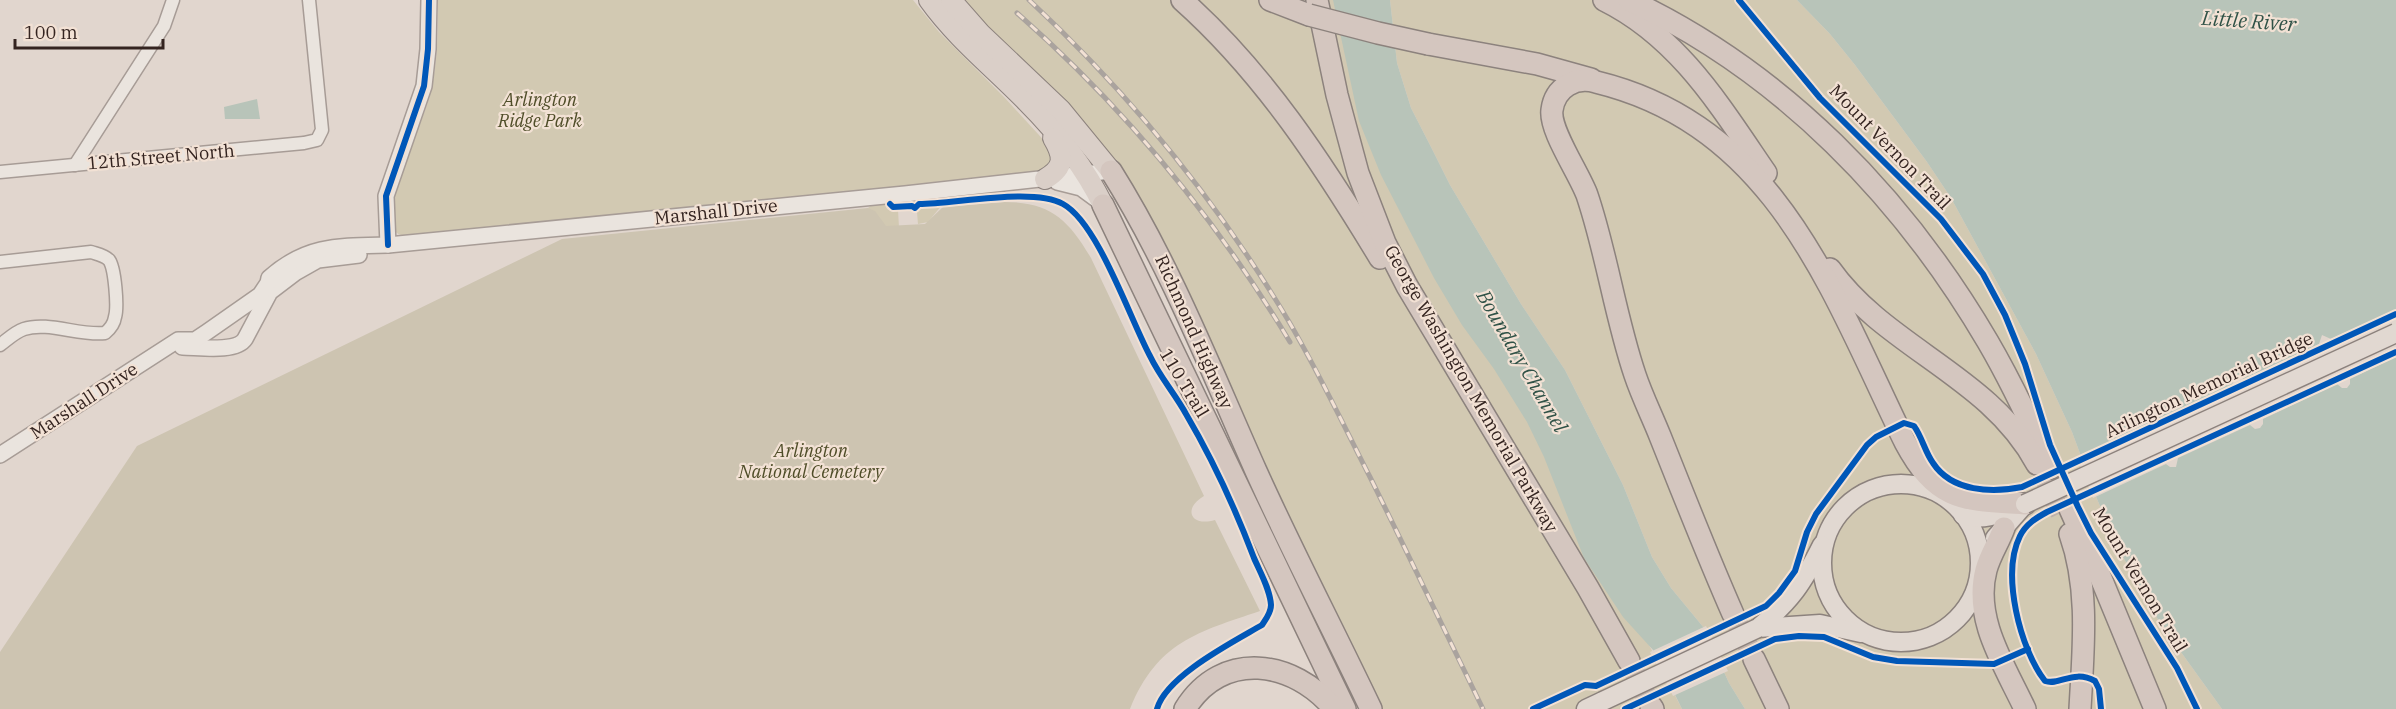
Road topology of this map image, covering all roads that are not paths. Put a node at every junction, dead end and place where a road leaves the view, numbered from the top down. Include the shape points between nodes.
1 (173, 0) edge
2 (309, 0) edge
3 (429, 0) edge
4 (929, 0) edge
5 (951, 0) edge
6 (1182, 0) edge
7 (1269, 0) edge
8 (1604, 0) edge
9 (1629, 0) edge
10 (1313, 7) edge
11 (1600, 83) junction
12 (1042, 117) junction
13 (75, 165) junction
14 (1111, 171) junction
15 (0, 172) edge
16 (1086, 174) junction
17 (1045, 179) junction
18 (1103, 205) junction
19 (1781, 206) junction
20 (1797, 230) junction
21 (388, 245) junction
22 (0, 262) edge
23 (2396, 333) edge
24 (1438, 339) junction
25 (0, 345) edge
26 (167, 347) junction
27 (1905, 442) junction
28 (0, 455) edge
29 (1935, 493) junction
30 (2025, 504) junction
31 (1963, 515) junction
32 (2004, 528) junction
33 (1825, 538) junction
34 (1977, 574) junction
35 (1970, 602) junction
36 (1733, 614) tunnel mouth
37 (1765, 626) junction
38 (1863, 634) junction
39 (1999, 653) junction
40 (1754, 659) tunnel mouth
41 (1629, 661) tunnel mouth
42 (1594, 705) edge
43 (1185, 709) edge
44 (1334, 709) edge
45 (1345, 709) edge
46 (1371, 709) edge
47 (1778, 709) edge
48 (2025, 709) edge
49 (2080, 709) edge
50 (2155, 709) edge

1 - 13 street via 164,26
2 - 13 street, 12th Street North via 322,130 314,142
3 - 21 street via 424,86 386,196
4 - 12 highway, Richmond Highway via 964,43
5 - 14 highway, Richmond Highway via 1061,110
6 - 24 highway via 1239,57 1292,121 1406,301
7 - 10 highway
8 - 19 highway via 1647,26 1692,69 1769,177
9 - 20 highway via 1685,28 1755,75 1870,180 1928,251 1968,309 2011,383 2047,470 1986,400 1865,308
10 - 11 highway, bridge via 1369,31 1555,69
10 - 24 highway, George Washington Memorial Parkway via 1358,173 1385,243
11 - 19 highway via 1656,103 1696,125 1734,154
11 - 36 highway via 1583,80 1560,91 1553,105 1553,123 1588,198 1640,391
12 - 16 highway, Richmond Highway
12 - 17 highway via 1061,156 1056,171
13 - 15 street, 12th Street North
14 - 16 street, Marshall Drive
14 - 46 highway, Richmond Highway via 1160,255 1258,477
16 - 17 street, Marshall Drive
16 - 18 highway, Richmond Highway
17 - 18 street, Marshall Drive via 1081,188
17 - 21 street, Marshall Drive
18 - 45 highway, Richmond Highway
19 - 20 highway
20 - 27 highway via 1831,290
21 - 26 street, Marshall Drive via 331,247 308,253 284,265 269,278 260,295 207,332 195,340 177,340
21 - 26 street, Marshall Drive via 364,255 318,260 295,273 270,292 240,346
22 - 25 street via 91,252 100,255 112,267 116,307 115,319 105,333 26,328
23 - 30 main road, Arlington Memorial Bridge, bridge
24 - 41 highway, George Washington Memorial Parkway
26 - 28 street, Marshall Drive
27 - 29 highway via 1910,466
27 - 30 highway via 1928,477 1946,491 1980,502
29 - 31 main road
29 - 33 main road via 1900,486 1866,491 1841,509
30 - 31 main road, Arlington Memorial Bridge via 1988,517
30 - 32 main road, Arlington Memorial Bridge
31 - 34 main road via 1975,543
32 - 34 main road, Arlington Memorial Bridge via 1986,550
32 - 39 highway via 1989,560 1983,587 1985,618
33 - 37 main road via 1801,586
33 - 38 main road via 1824,566 1830,592 1845,617
34 - 35 main road
35 - 38 main road via 1948,627 1919,641 1887,642
35 - 39 highway via 1983,633
37 - 38 main road via 1820,624
37 - 42 main road, bridge
39 - 48 highway
40 - 47 highway
43 - 44 highway via 1208,682 1247,668 1278,670 1296,678
49 - 50 highway via 2083,591 2066,511 2098,571

